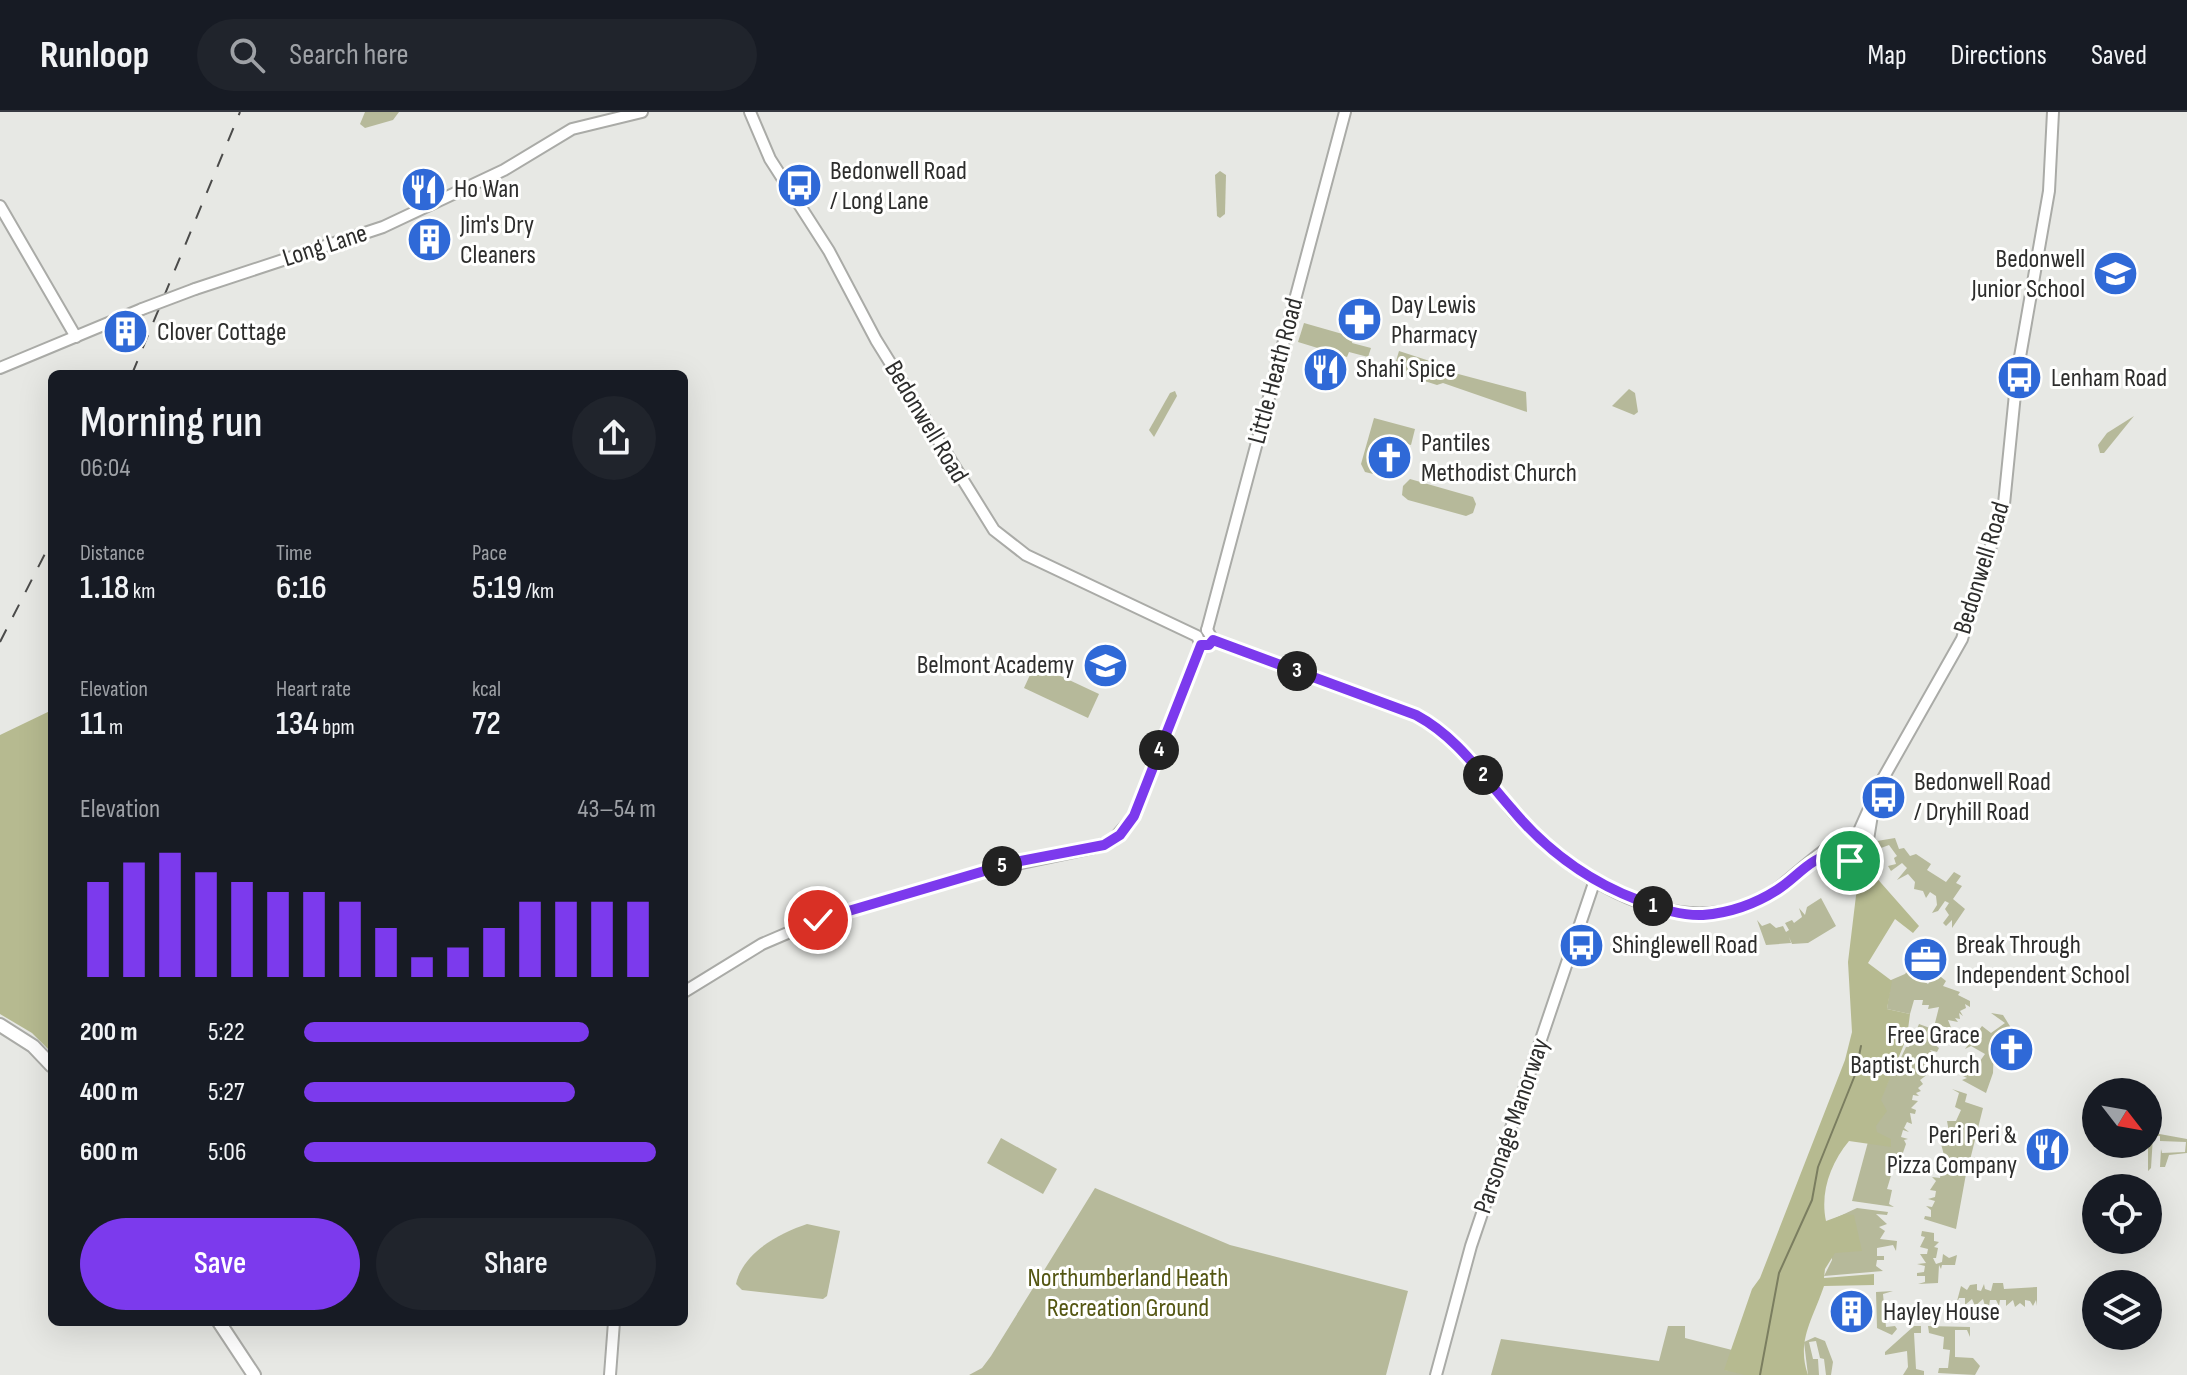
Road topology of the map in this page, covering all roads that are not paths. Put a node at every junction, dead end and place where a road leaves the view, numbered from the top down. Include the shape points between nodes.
1 (642, 112) edge
2 (750, 112) edge
3 (1345, 112) edge
4 (2053, 112) edge
5 (0, 206) edge
6 (76, 337) junction
7 (0, 368) edge
8 (1204, 638) junction
9 (1874, 802) junction
10 (1849, 847) junction
11 (1866, 847) junction
12 (1595, 880) junction
13 (688, 990) edge
14 (0, 1025) edge
15 (48, 1062) edge
16 (222, 1326) edge
17 (614, 1326) edge
18 (254, 1375) edge
19 (610, 1375) edge
20 (1436, 1375) edge

1 - 6 street, Long Lane, bridge via 572,129 412,216 195,289
2 - 8 street, Bedonwell Road via 770,159 994,530 1026,555
3 - 8 street, Little Heath Road
4 - 9 street, Bedonwell Road via 2049,191 2026,314 2004,504 1973,610 1940,684
5 - 6 street
6 - 7 street, Long Lane
8 - 12 street, Bedonwell Road via 1436,726 1532,832
8 - 13 street, Little Heath Road via 1134,816 1112,841 1004,865 824,918 762,944
9 - 10 street, Bedonwell Road
9 - 11 street, Bedonwell Road
10 - 11 street
10 - 11 street, Bedonwell Road via 1854,863 1861,862
10 - 12 street, Bedonwell Road via 1813,860 1765,897 1716,914 1656,907
12 - 20 street, Parsonage Manorway via 1471,1246
14 - 15 main road
16 - 18 main road
17 - 19 street

